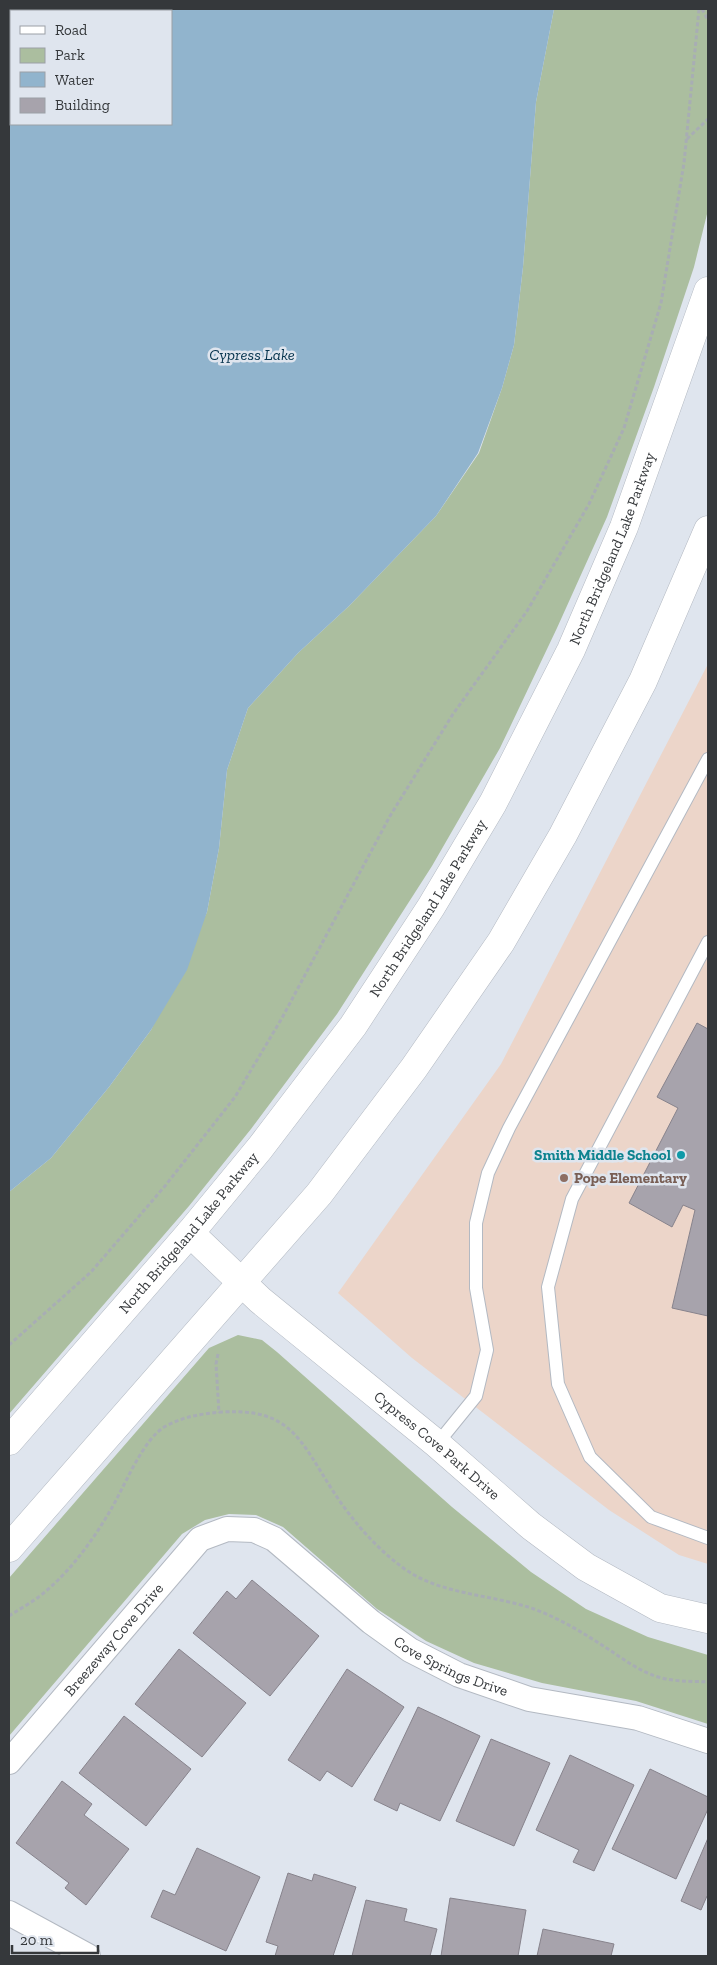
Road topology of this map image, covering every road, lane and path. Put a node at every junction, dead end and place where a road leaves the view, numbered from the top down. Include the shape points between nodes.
1 (701, 9) edge
2 (708, 20) edge
3 (708, 119) edge
4 (686, 140) junction
5 (708, 291) edge
6 (708, 530) edge
7 (708, 759) edge
8 (708, 942) edge
9 (190, 1233) junction
10 (242, 1283) junction
11 (9, 1345) edge
12 (223, 1347) dead end
13 (219, 1412) junction
14 (9, 1442) edge
15 (437, 1444) junction
16 (227, 1529) joint
17 (708, 1538) edge
18 (9, 1548) edge
19 (9, 1616) edge
20 (708, 1619) edge
21 (708, 1682) edge
22 (708, 1741) edge
23 (9, 1762) edge
24 (9, 1913) edge
25 (88, 1956) edge

1 - 2 path
1 - 4 path
3 - 4 path
4 - 11 path via 661,302 624,428 589,504 526,612 453,714 390,816 282,1018 235,1097 91,1272
5 - 9 main road, North Bridgeland Lake Parkway via 624,527 571,650 493,803 354,1026
6 - 10 main road via 643,681 563,835 501,942 414,1068 318,1194
7 - 15 lane via 528,1093 488,1174 476,1223 476,1288 487,1350 476,1396
8 - 17 lane via 572,1199 548,1287 558,1384 590,1457 651,1517
9 - 10 main road, Cypress Cove Park Drive
9 - 14 main road, North Bridgeland Lake Parkway
10 - 15 main road, Cypress Cove Park Drive
10 - 18 main road
12 - 13 path via 216,1364
13 - 19 path via 186,1416 163,1427 144,1450 85,1549 46,1592
13 - 21 path via 258,1413 279,1421 296,1434 354,1519 381,1550 403,1568 441,1586 504,1600 563,1621 654,1676 673,1681
15 - 20 main road, Cypress Cove Park Drive via 531,1526 586,1568 660,1608
16 - 22 street, Cove Springs Drive via 254,1530 274,1539 370,1622 410,1650 459,1674 529,1699 638,1718
16 - 23 street, Breezeway Cove Drive via 200,1539
24 - 25 street

